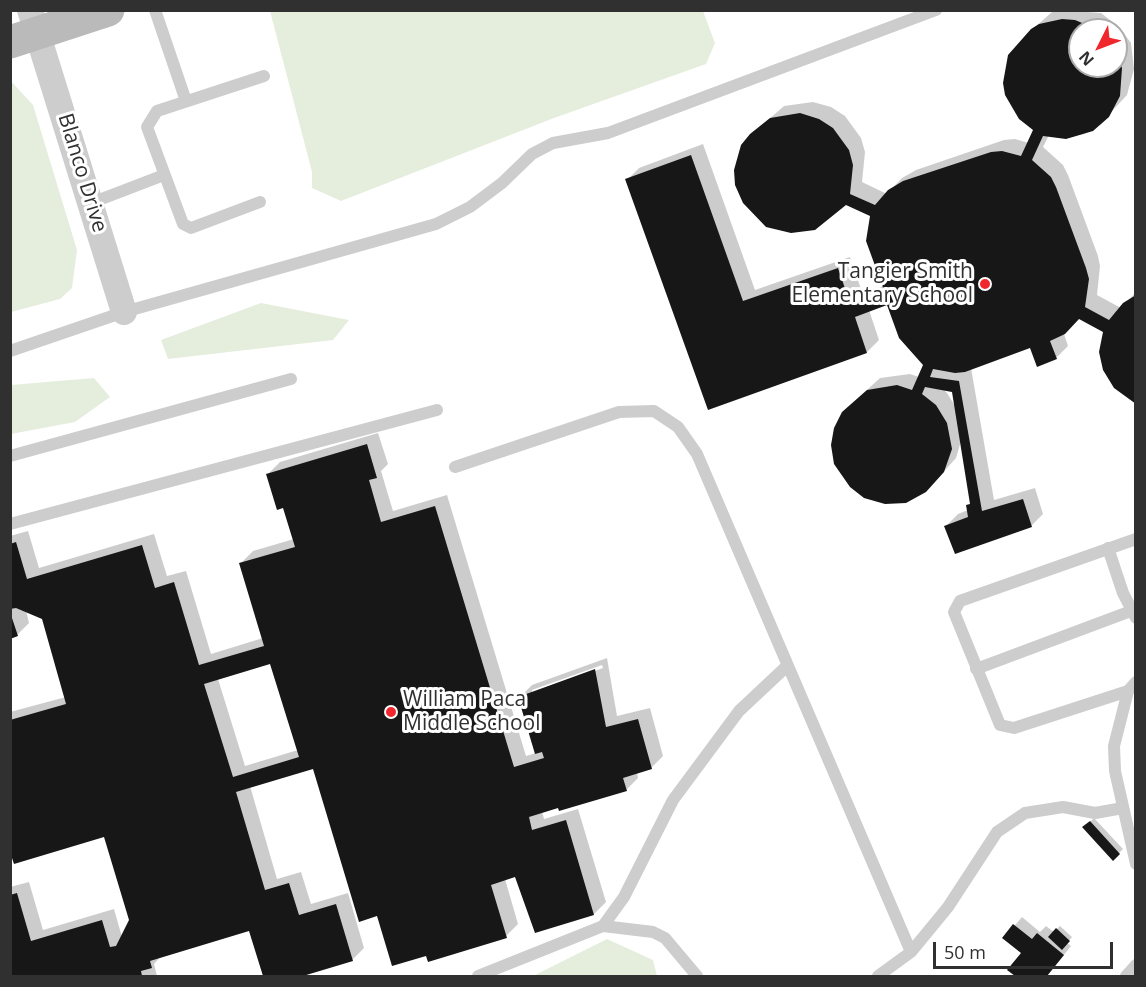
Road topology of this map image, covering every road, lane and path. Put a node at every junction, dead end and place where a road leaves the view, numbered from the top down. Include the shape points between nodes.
1 (108, 10) edge
2 (155, 10) edge
3 (936, 10) edge
4 (26, 29) edge
5 (264, 76) dead end
6 (186, 101) junction
7 (164, 175) junction
8 (260, 202) dead end
9 (91, 203) junction
10 (124, 312) junction
11 (10, 351) edge
12 (291, 379) dead end
13 (437, 410) dead end
14 (10, 456) edge
15 (455, 467) dead end
16 (10, 524) edge
17 (1136, 539) edge
18 (1108, 548) junction
19 (1133, 615) edge
20 (787, 666) junction
21 (976, 669) junction
22 (1132, 686) edge
23 (1123, 808) junction
24 (1136, 864) edge
25 (603, 926) junction
26 (911, 952) junction
27 (1136, 965) edge
28 (478, 976) edge
29 (698, 976) edge
30 (878, 976) edge
31 (1126, 976) edge

1 - 4 main road
2 - 6 lane
3 - 10 lane via 608,133 553,142 532,154 470,207 436,224
4 - 9 street, Blanco Drive
5 - 6 lane
6 - 7 lane via 157,111 147,127
7 - 8 lane via 183,224 191,228
7 - 9 lane
9 - 10 street, Blanco Drive
10 - 11 lane
12 - 14 lane
13 - 16 lane
15 - 20 lane via 619,412 654,411 678,427 697,454
17 - 18 lane
18 - 19 lane
18 - 21 lane via 960,601 954,612
19 - 21 lane
20 - 25 lane via 738,711 673,800 624,897
20 - 26 lane
21 - 22 lane via 1000,725 1014,728
22 - 23 lane via 1114,746 1114,771
23 - 24 lane
23 - 26 lane via 1095,813 1063,807 1025,813 997,832 948,907
25 - 28 lane
25 - 29 lane via 653,932 665,938
26 - 30 lane
27 - 31 lane

